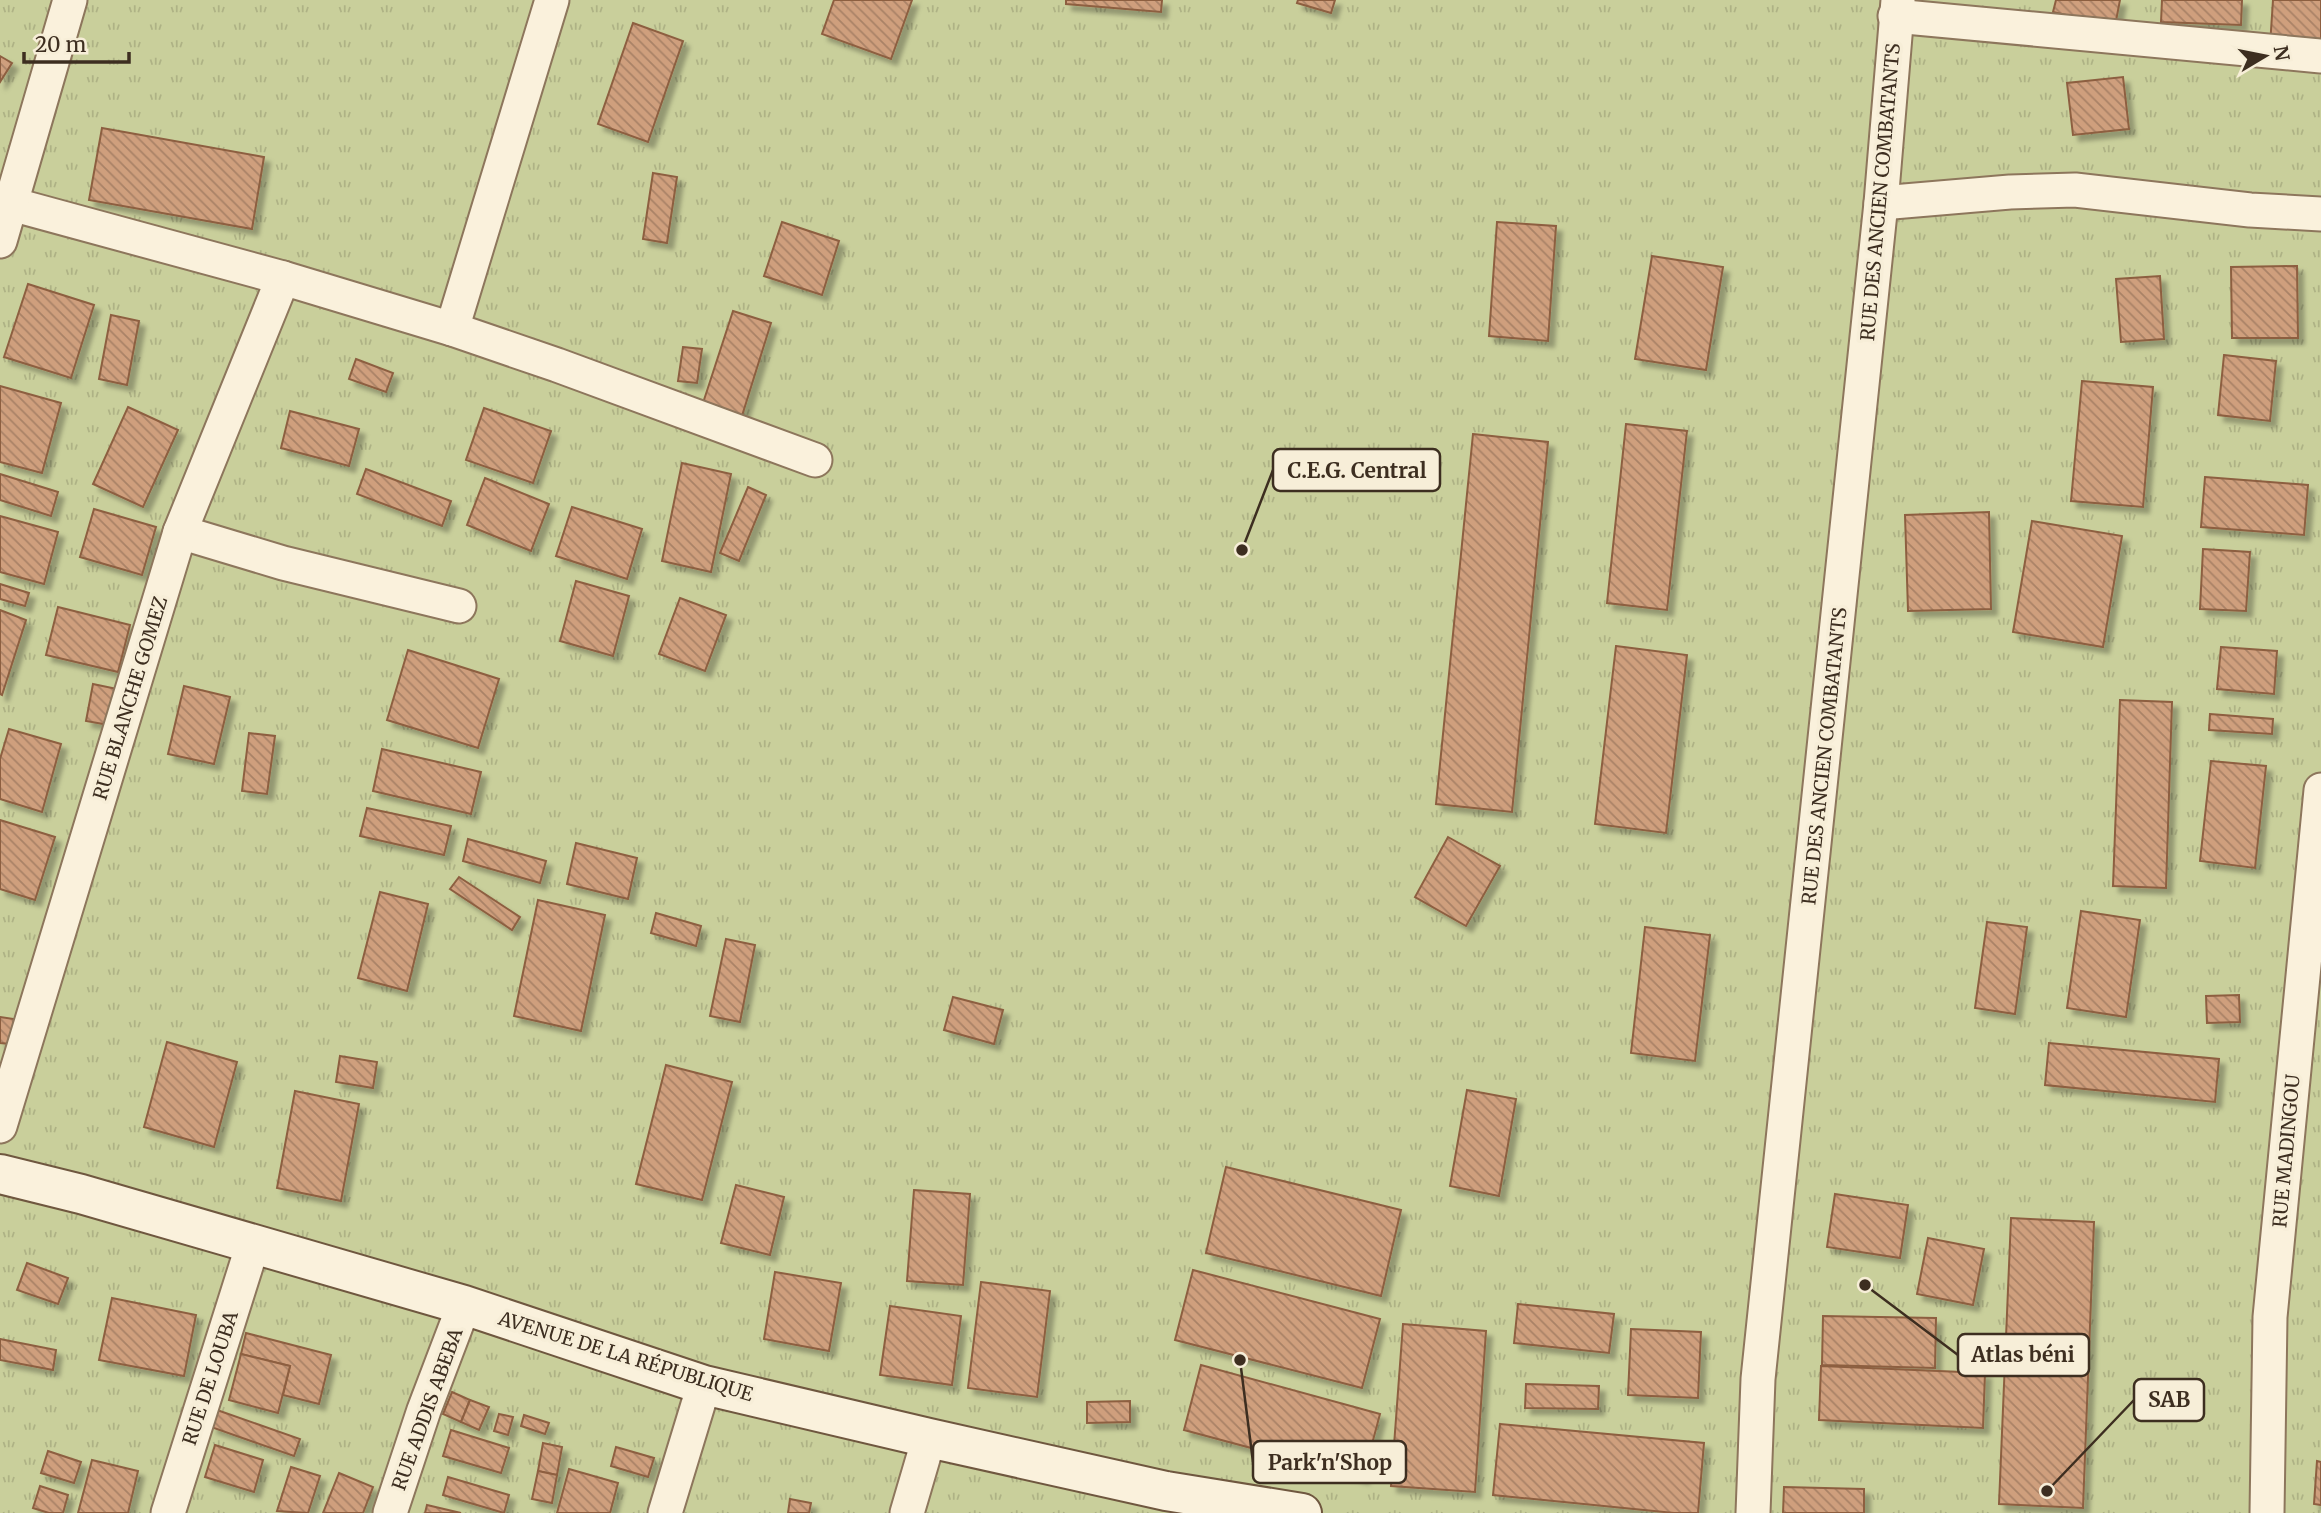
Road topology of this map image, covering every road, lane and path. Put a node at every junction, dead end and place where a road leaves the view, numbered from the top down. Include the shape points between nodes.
1 (70, 0) edge
2 (552, 0) edge
3 (1897, 8) edge
4 (2321, 56) edge
5 (6, 203) edge
6 (1881, 203) junction
7 (2321, 214) edge
8 (0, 241) edge
9 (283, 278) junction
10 (452, 329) junction
11 (815, 460) dead end
12 (180, 532) junction
13 (458, 606) dead end
14 (2321, 790) edge
15 (0, 1126) edge
16 (0, 1174) edge
17 (253, 1244) junction
18 (464, 1305) junction
19 (704, 1385) junction
20 (929, 1438) junction
21 (1162, 1502) edge
22 (167, 1513) edge
23 (390, 1513) edge
24 (665, 1513) edge
25 (907, 1513) edge
26 (1302, 1513) edge
27 (1754, 1513) edge
28 (2267, 1513) edge

1 - 5 street
2 - 10 street
3 - 4 street
3 - 6 street, RUE DES ANCIEN COMBATANTS
5 - 8 street
5 - 9 street
6 - 7 street via 2075,190
6 - 27 street, RUE DES ANCIEN COMBATANTS via 1758,1378
9 - 10 street
9 - 12 street, RUE BLANCHE GOMEZ
10 - 11 street
12 - 13 street via 282,563
12 - 15 street, RUE BLANCHE GOMEZ
14 - 28 street, RUE MADINGOU via 2270,1317
16 - 17 street, AVENUE DE LA RÉPUBLIQUE
17 - 18 street, AVENUE DE LA RÉPUBLIQUE
17 - 22 street, RUE DE LOUBA
18 - 19 street, AVENUE DE LA RÉPUBLIQUE
18 - 23 street, RUE ADDIS ABEBA
19 - 20 street, AVENUE DE LA RÉPUBLIQUE
19 - 24 street
20 - 21 street, AVENUE DE LA RÉPUBLIQUE
20 - 25 street
21 - 26 street, AVENUE DE LA RÉPUBLIQUE

